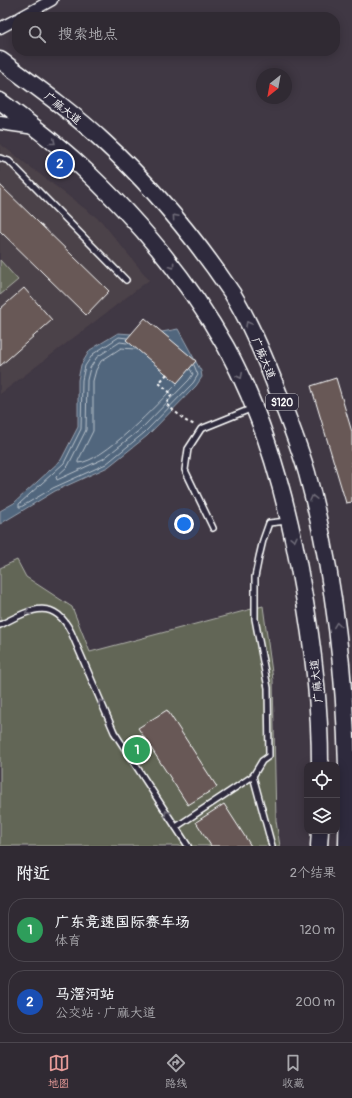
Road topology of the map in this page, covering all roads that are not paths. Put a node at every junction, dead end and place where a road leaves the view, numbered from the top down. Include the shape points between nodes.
1 (52, 0) edge
2 (30, 12) edge
3 (12, 22) edge
4 (0, 28) edge
5 (0, 60) edge
6 (0, 101) edge
7 (0, 123) edge
8 (35, 128) junction
9 (0, 158) edge
10 (126, 280) dead end
11 (254, 408) junction
12 (290, 520) junction
13 (213, 528) dead end
14 (0, 625) edge
15 (320, 762) edge
16 (253, 776) junction
17 (176, 827) junction
18 (320, 834) edge
19 (188, 846) edge
20 (272, 846) edge
21 (319, 846) edge
22 (347, 846) edge

1 - 2 street
3 - 4 street
22 -> 5 main road, 广麻大道 / S120 via 348,770 340,645 334,604 320,526 306,472 268,367 233,296 186,229 102,140
6 - 8 main road, 广麻大道 / S120
7 - 8 street
8 -> 11 main road, 广麻大道 / S120 via 108,192 168,262 226,347
9 - 10 lane via 9,161
11 - 12 main road, 广麻大道 / S120 via 272,456
11 - 13 lane via 201,428 188,449 185,470
12 -> 15 main road, 广麻大道 / S120 via 311,633 318,691
12 - 16 lane via 270,523 263,540 255,577 255,619 268,688 269,756 262,761
17 -> 14 lane via 114,732 71,632 61,616 46,609 33,609
16 - 17 lane
16 - 20 lane
17 - 19 lane
18 - 21 main road

